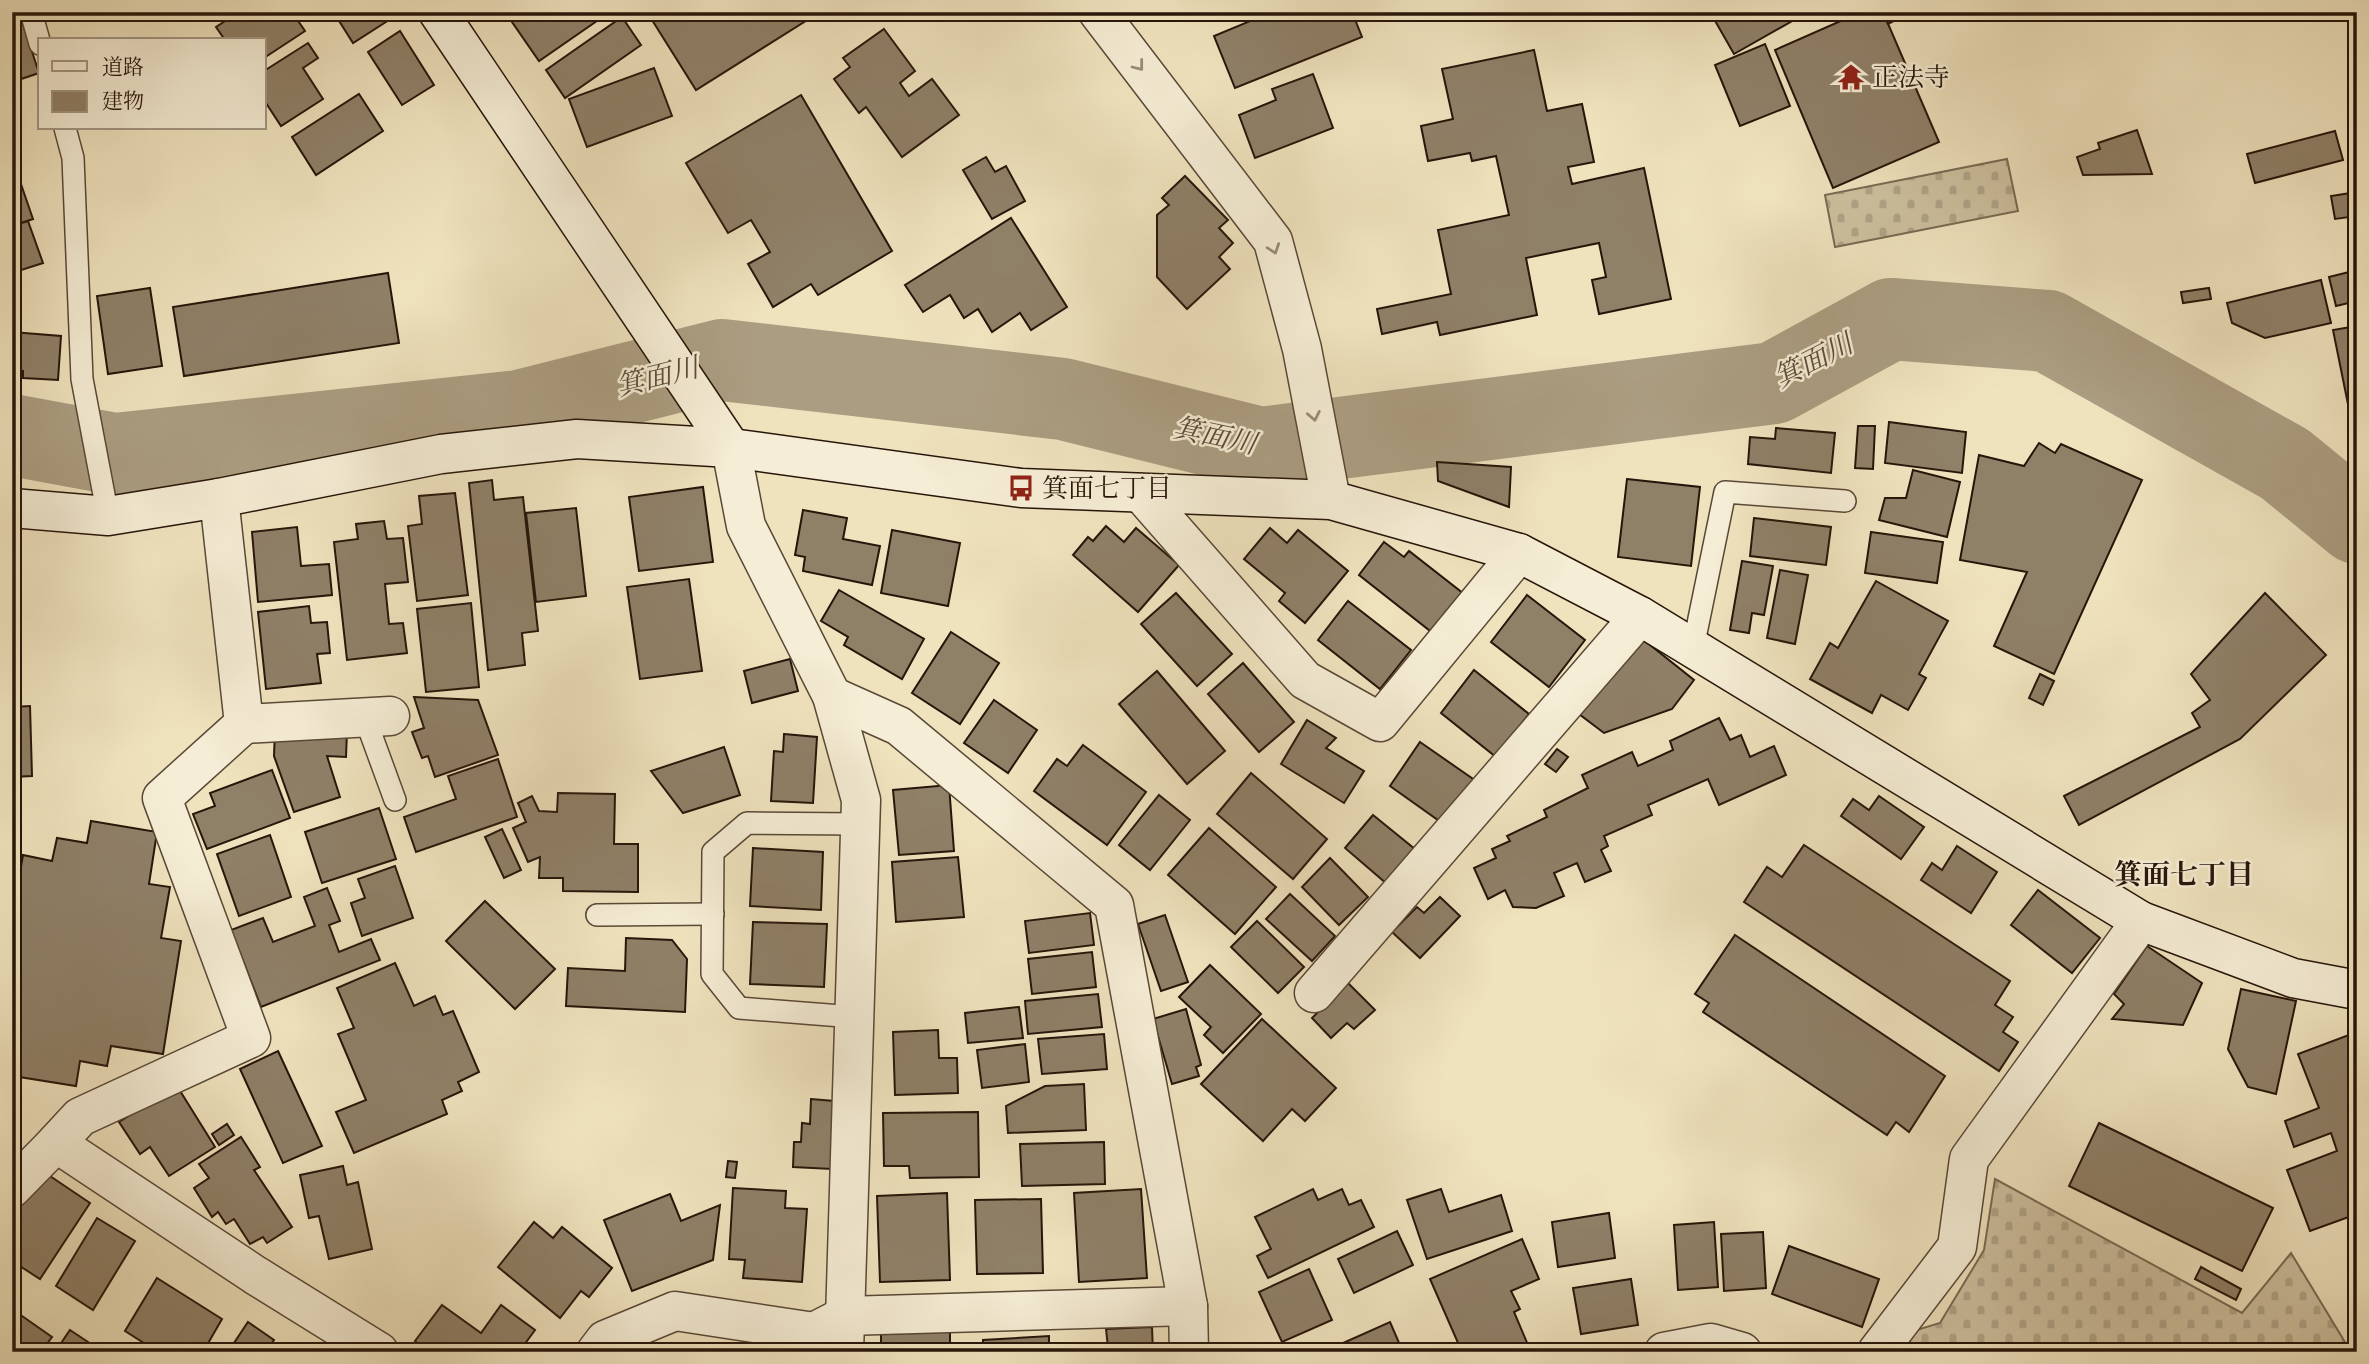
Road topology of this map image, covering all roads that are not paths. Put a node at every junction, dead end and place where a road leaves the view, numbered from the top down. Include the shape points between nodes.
1 (31, 12) edge
2 (438, 12) edge
3 (1098, 12) edge
4 (38, 38) edge
5 (66, 130) edge
6 (731, 448) junction
7 (1141, 493) junction
8 (219, 498) junction
9 (1331, 500) junction
10 (105, 501) junction
11 (1845, 501) dead end
12 (12, 508) edge
13 (1518, 553) junction
14 (1640, 616) junction
15 (1693, 648) junction
16 (832, 696) junction
17 (378, 717) joint
18 (244, 724) junction
19 (395, 800) dead end
20 (860, 824) junction
21 (713, 914) junction
22 (597, 915) dead end
23 (2141, 921) junction
24 (2357, 990) edge
25 (1314, 993) dead end
26 (854, 1017) junction
27 (56, 1143) junction
28 (12, 1188) edge
29 (1188, 1306) junction
30 (844, 1334) edge
31 (379, 1352) edge
32 (596, 1352) edge
33 (1189, 1352) edge
34 (1664, 1352) edge
35 (1742, 1352) edge
36 (1877, 1352) edge

1 - 4 lane
2 - 6 street
3 -> 9 street via 1273,241 1302,349
5 - 10 lane via 73,158 82,379
6 - 7 street via 1021,488
6 - 8 street via 577,439 441,454
6 - 16 street via 746,526
7 - 9 street
7 - 13 street via 1305,680 1381,722
8 - 10 street
8 - 18 street
9 - 13 street
10 - 12 street
11 - 15 lane via 1725,492
13 - 14 street
14 - 15 street
14 - 25 street
15 - 23 street
16 - 20 street via 861,800
16 - 29 street via 899,726 1114,905
17 - 18 street
17 - 19 lane
18 - 27 street via 162,798 251,1038 80,1117
20 - 21 lane via 747,824 713,852
20 - 26 street
21 - 22 lane
21 - 26 lane via 712,974 739,1008
23 - 24 street via 2293,978
23 - 36 street via 1969,1159 1957,1247
26 - 30 street
27 - 28 street
27 - 31 street
29 - 30 street
29 - 33 street
30 - 32 street via 675,1311 605,1340
34 - 35 street via 1711,1343

